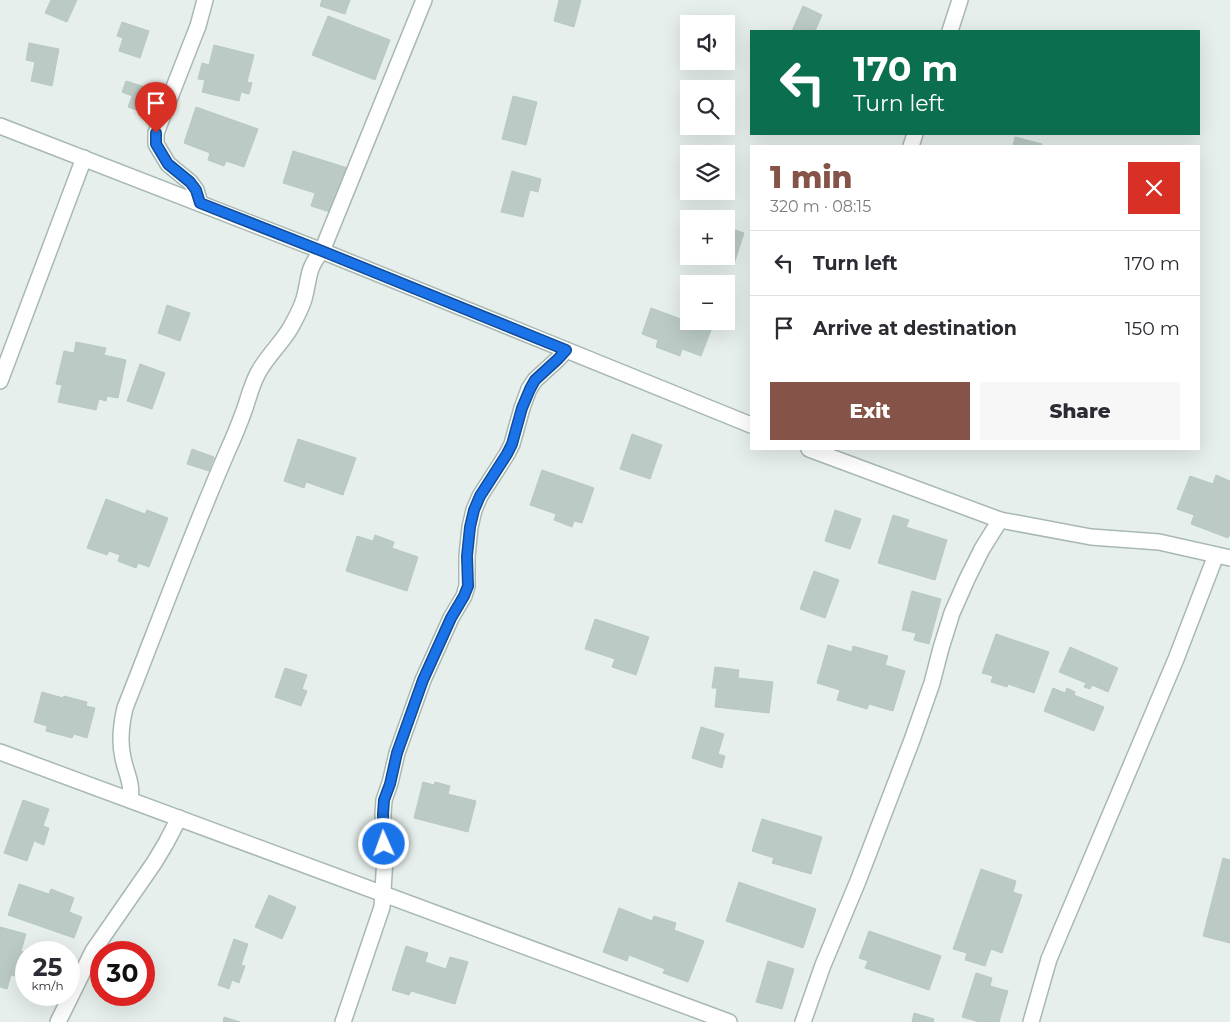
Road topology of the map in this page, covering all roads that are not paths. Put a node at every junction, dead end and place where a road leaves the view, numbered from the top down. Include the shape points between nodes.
1 (205, 0) edge
2 (424, 0) edge
3 (960, 0) edge
4 (950, 30) edge
5 (0, 126) edge
6 (84, 158) junction
7 (200, 203) junction
8 (322, 251) junction
9 (566, 350) junction
10 (0, 381) edge
11 (750, 425) edge
12 (813, 450) edge
13 (1000, 520) junction
14 (1223, 557) edge
15 (0, 752) edge
16 (130, 800) junction
17 (179, 818) junction
18 (383, 894) junction
19 (58, 1022) edge
20 (344, 1022) edge
21 (729, 1022) edge
22 (802, 1022) edge
23 (1031, 1022) edge

1 - 7 street via 156,133 156,144 168,164 190,182
2 - 8 street
3 - 4 street
5 - 6 street
6 - 7 street
6 - 10 street
7 - 8 street
8 - 9 street
8 - 16 street via 309,271 304,299 291,328 268,357 250,390 126,708 120,734 123,760 130,779
9 - 11 street
9 - 18 street via 535,380 522,408 512,444 474,510 467,556 468,586 423,680 384,800
12 - 13 street
13 - 14 street via 1090,537 1159,542
13 - 22 street via 982,549 952,613 909,750
14 - 23 street via 1176,659 1049,959
15 - 16 street
16 - 17 street
17 - 18 street
17 - 19 street via 154,863 93,951
18 - 20 street via 379,917
18 - 21 street

